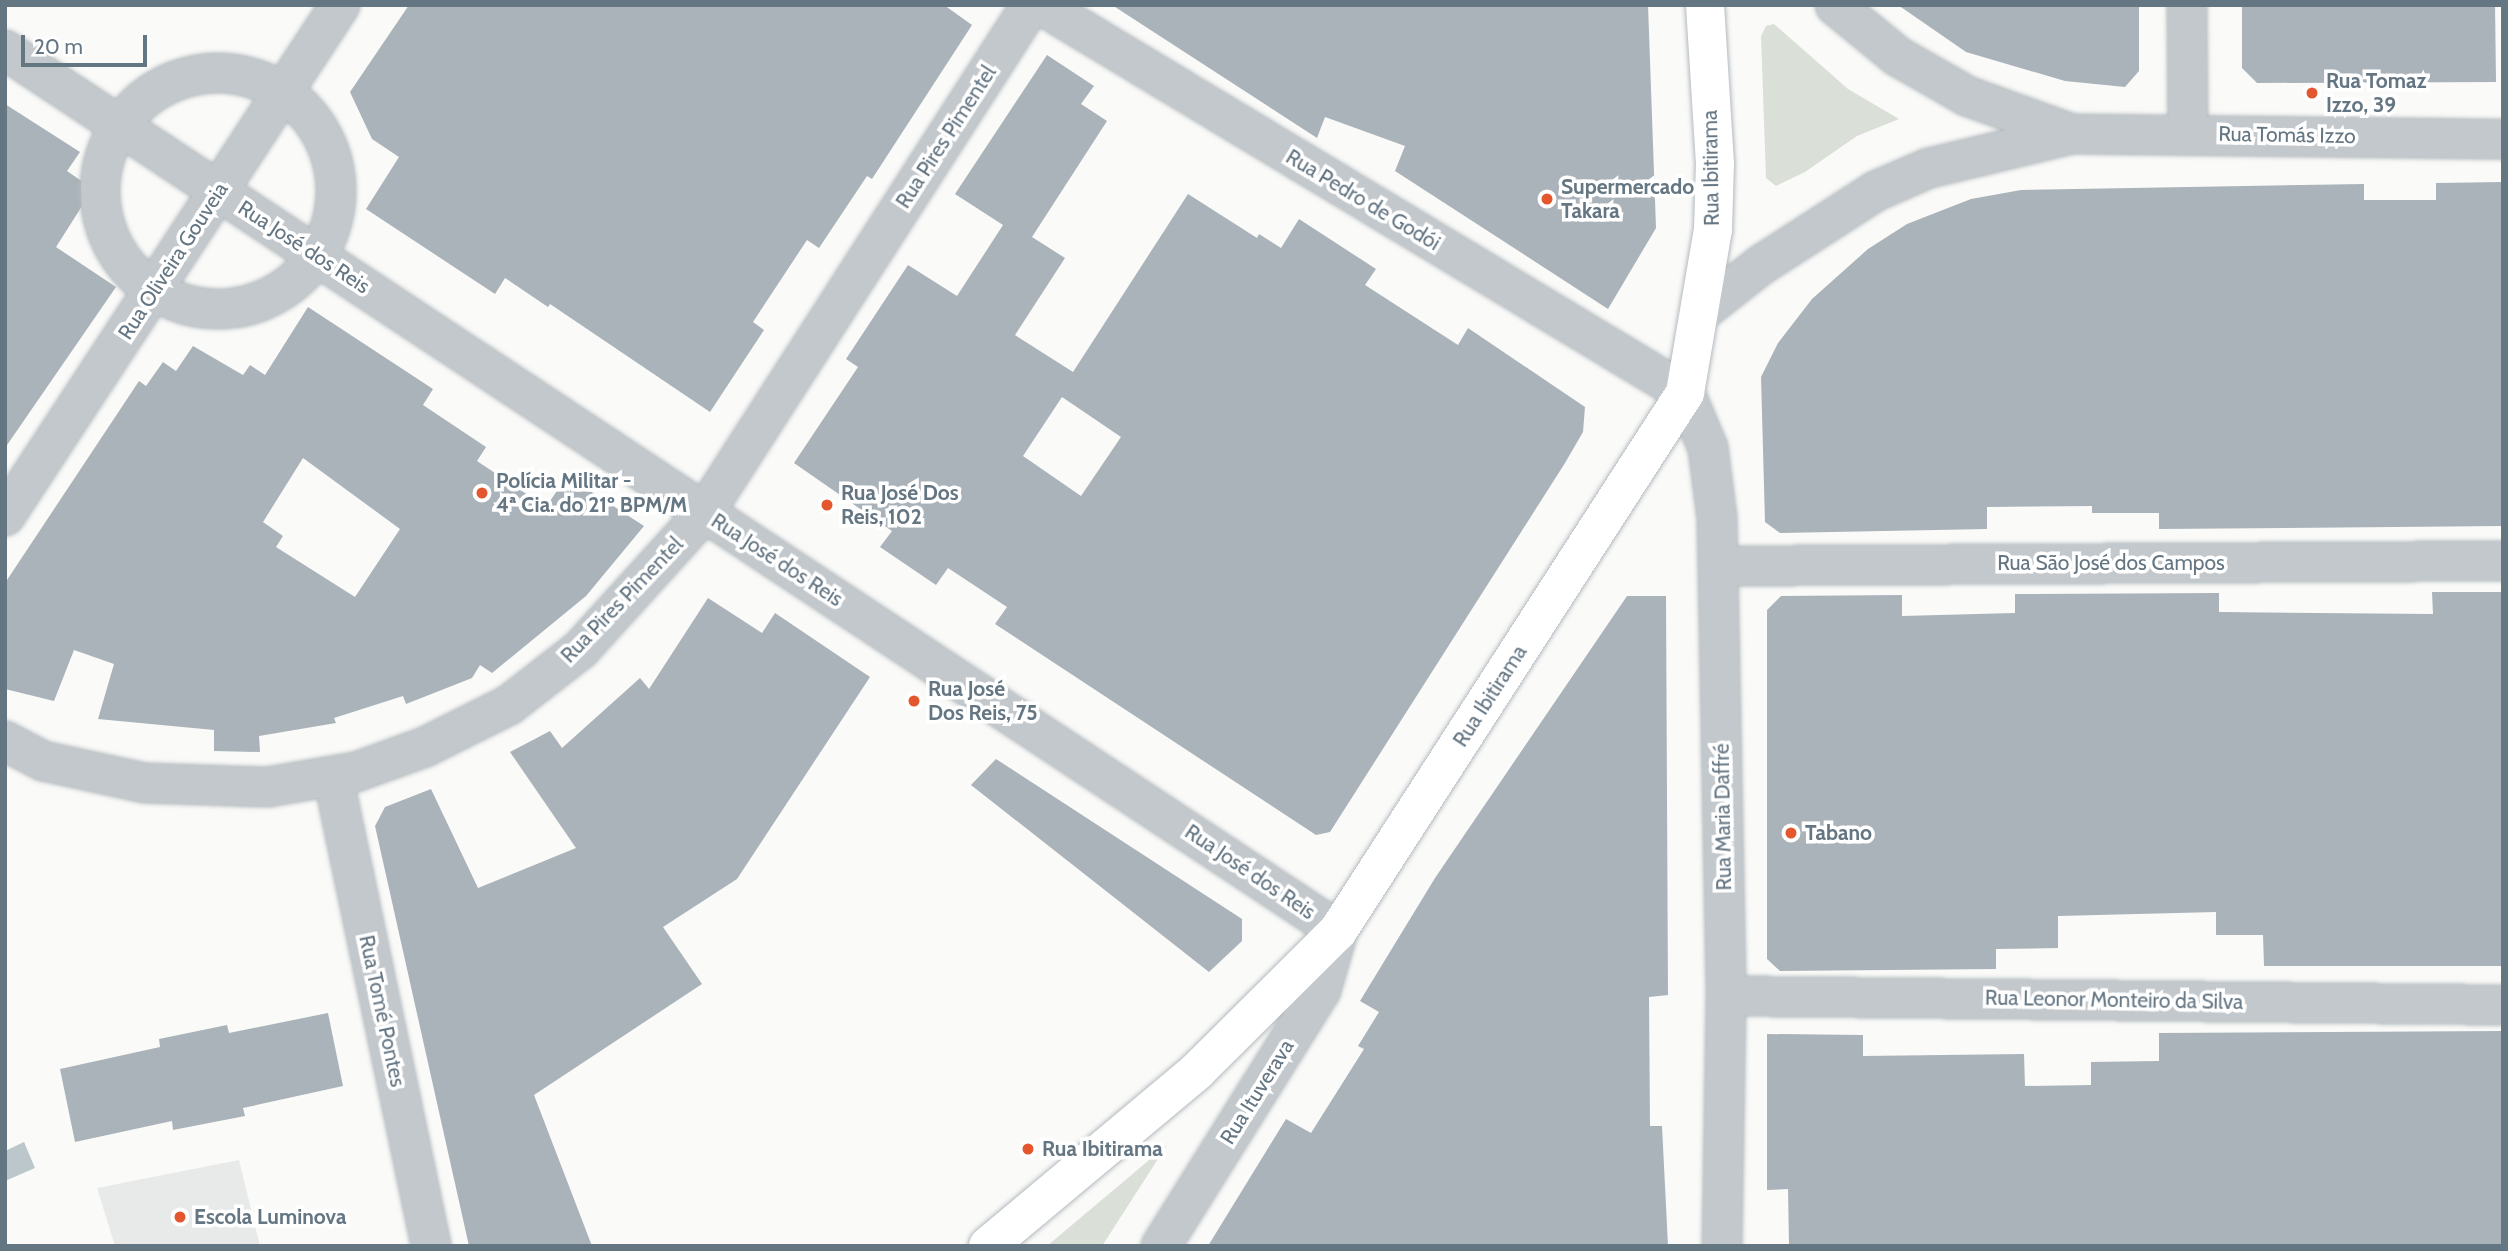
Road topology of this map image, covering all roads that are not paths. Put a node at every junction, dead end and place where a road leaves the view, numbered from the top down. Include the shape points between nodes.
1 (340, 5) edge
2 (1031, 5) edge
3 (1041, 5) edge
4 (1705, 5) edge
5 (1835, 5) edge
6 (2187, 5) edge
7 (5, 50) edge
8 (283, 93) junction
9 (119, 125) junction
10 (2188, 133) junction
11 (2071, 134) junction
12 (2503, 139) edge
13 (219, 191) junction
14 (317, 256) junction
15 (154, 290) junction
16 (1701, 312) junction
17 (1685, 393) junction
18 (705, 512) junction
19 (5, 516) edge
20 (2503, 561) edge
21 (1719, 566) junction
22 (5, 741) edge
23 (333, 776) junction
24 (1338, 931) junction
25 (1726, 996) junction
26 (2503, 1005) edge
27 (431, 1246) edge
28 (988, 1246) edge
29 (1161, 1246) edge
30 (1722, 1246) edge

1 - 8 street, Rua Oliveira Gouveia
2 - 18 street, Rua Pires Pimentel
3 - 17 street, Rua Pedro de Godói
4 - 16 main road, Rua Ibitirama via 1715,164 1713,230
5 - 11 street, Rua Tomás Izzo via 1897,56 1968,96
6 - 10 street
7 - 9 street, Rua José dos Reis
8 - 9 street via 253,78 186,77 155,90
8 - 13 street, Rua Oliveira Gouveia
8 - 14 street via 308,116 326,144 335,176 335,209
9 - 13 street, Rua José dos Reis
9 - 15 street via 101,175 101,209 110,240 122,259
10 - 11 street, Rua Tomás Izzo
10 - 12 street, Rua Tomás Izzo
11 - 16 street, Rua Tomás Izzo via 1929,167 1876,191 1771,258
13 - 14 street, Rua José dos Reis
13 - 15 street, Rua Oliveira Gouveia
14 - 15 street via 298,279 276,295 246,307 193,306
14 - 18 street, Rua José dos Reis
15 - 19 street, Rua Oliveira Gouveia
16 - 17 main road, Rua Ibitirama
17 - 21 street, Rua Maria Daffré via 1708,448
17 - 24 main road, Rua Ibitirama
18 - 23 street, Rua Pires Pimentel via 580,650 509,705 425,747
18 - 24 street, Rua José dos Reis
20 - 21 street, Rua São José dos Campos
21 - 25 street, Rua Maria Daffré
22 - 23 street, Rua Pires Pimentel via 43,761 145,783 268,788
23 - 27 street, Rua Tomé Pontes
24 - 28 main road, Rua Ibitirama via 1197,1071
24 - 29 street, Rua Ituverava via 1321,990
25 - 26 street, Rua Leonor Monteiro da Silva
25 - 30 street, Rua Maria Daffré

